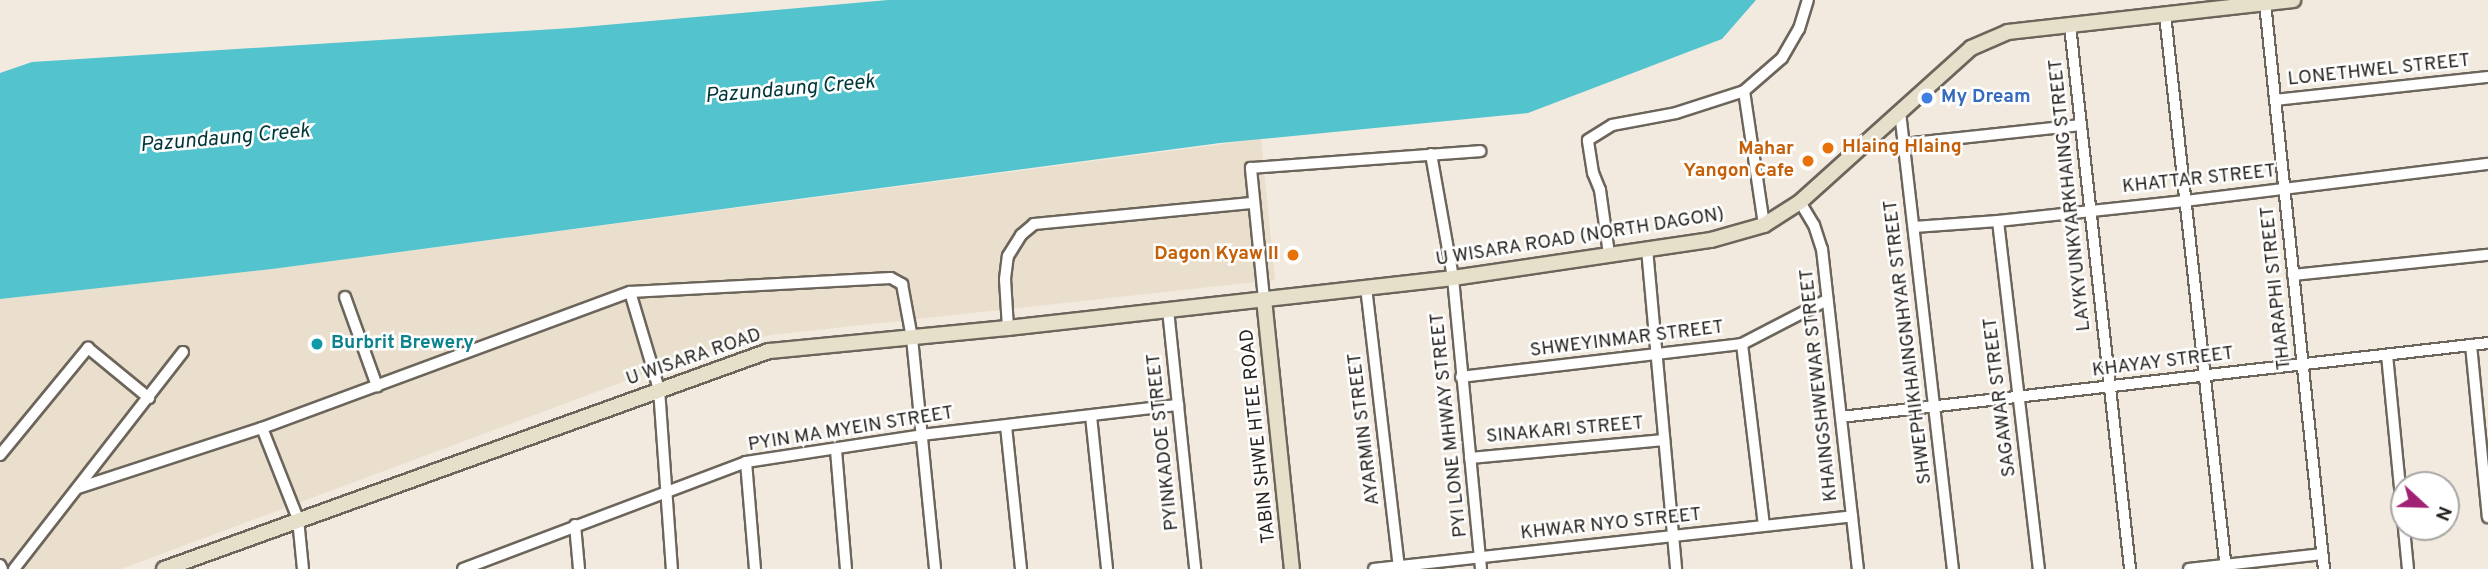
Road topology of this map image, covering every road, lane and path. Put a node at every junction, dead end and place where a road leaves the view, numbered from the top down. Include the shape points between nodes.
1 (1808, 0) edge
2 (2293, 0) edge
3 (2264, 3) junction
4 (2165, 15) junction
5 (2070, 26) junction
6 (2488, 77) edge
7 (1744, 91) junction
8 (2275, 100) junction
9 (1900, 112) junction
10 (2081, 125) junction
11 (1904, 144) junction
12 (1480, 150) dead end
13 (1431, 154) junction
14 (2488, 164) edge
15 (2284, 188) junction
16 (2185, 201) junction
17 (1800, 202) junction
18 (1254, 203) junction
19 (2090, 209) junction
20 (1998, 221) junction
21 (1764, 225) junction
22 (1914, 227) junction
23 (1647, 249) junction
24 (1609, 254) junction
25 (2488, 254) edge
26 (2293, 275) junction
27 (1453, 278) junction
28 (1366, 287) junction
29 (630, 292) junction
30 (345, 297) dead end
31 (1264, 299) junction
32 (1828, 300) junction
33 (1168, 310) junction
34 (1008, 328) junction
35 (912, 338) junction
36 (2488, 343) edge
37 (1742, 344) junction
38 (2471, 345) junction
39 (183, 352) dead end
40 (1655, 355) junction
41 (2386, 355) junction
42 (2302, 364) junction
43 (2204, 376) junction
44 (1461, 377) junction
45 (377, 386) junction
46 (2110, 386) junction
47 (659, 389) junction
48 (2018, 397) junction
49 (149, 398) junction
50 (1178, 405) junction
51 (1935, 407) junction
52 (1091, 416) junction
53 (1841, 417) junction
54 (1006, 426) junction
55 (262, 428) junction
56 (922, 435) junction
57 (1664, 440) junction
58 (836, 450) junction
59 (0, 455) edge
60 (1470, 458) junction
61 (746, 462) junction
62 (78, 488) junction
63 (666, 491) junction
64 (1852, 516) junction
65 (2488, 517) edge
66 (298, 519) junction
67 (575, 525) junction
68 (1764, 526) junction
69 (1672, 536) junction
70 (2322, 554) junction
71 (1480, 557) junction
72 (1399, 566) junction
73 (2225, 567) edge
74 (14, 569) edge
75 (164, 569) edge
76 (303, 569) edge
77 (463, 569) edge
78 (579, 569) edge
79 (672, 569) edge
80 (755, 569) edge
81 (846, 569) edge
82 (935, 569) edge
83 (1021, 569) edge
84 (1107, 569) edge
85 (1195, 569) edge
86 (1292, 569) edge
87 (1374, 569) edge
88 (1481, 569) edge
89 (1676, 569) edge
90 (1858, 569) edge
91 (1953, 569) edge
92 (2039, 569) edge
93 (2130, 569) edge
94 (2189, 569) edge
95 (2324, 569) edge
96 (2408, 569) edge

1 - 7 street via 1799,29 1782,58
2 - 3 main road, U WISARA ROAD (NORTH DAGON)
3 - 4 main road, U WISARA ROAD (NORTH DAGON)
3 - 8 street, THARAPHI STREET
4 - 5 main road, U WISARA ROAD (NORTH DAGON)
4 - 16 street
5 - 9 main road, U WISARA ROAD (NORTH DAGON) via 2008,32 1971,48
5 - 10 street, LAYKYUNKYARKHAING STREET
6 - 8 street, LONETHWEL STREET
7 - 21 street
7 - 24 street via 1676,113 1612,125 1588,140
8 - 15 street, THARAPHI STREET
9 - 11 street, SHWEPHIKHAINGNHYAR STREET
9 - 17 main road, U WISARA ROAD (NORTH DAGON)
10 - 11 street
10 - 19 street, LAYKYUNKYARKHAING STREET
11 - 22 street, SHWEPHIKHAINGNHYAR STREET
12 - 13 street
13 - 18 street via 1251,168
13 - 27 street, PYI LONE MHWAY STREET
14 - 15 street, KHATTAR STREET
15 - 16 street, KHATTAR STREET
15 - 26 street, THARAPHI STREET
16 - 19 street, KHATTAR STREET
16 - 43 street
17 - 21 main road, U WISARA ROAD (NORTH DAGON)
17 - 32 street, KHAINGSHWEWAR STREET via 1822,249
18 - 31 street
18 - 34 street via 1034,224 1008,256 1004,279
19 - 20 street, KHATTAR STREET
19 - 46 street, LAYKYUNKYARKHAING STREET
20 - 22 street, KHATTAR STREET
20 - 48 street, SAGAWAR STREET
21 - 23 main road, U WISARA ROAD (NORTH DAGON) via 1711,240
22 - 51 street, SHWEPHIKHAINGNHYAR STREET
23 - 24 main road, U WISARA ROAD (NORTH DAGON)
23 - 40 street
24 - 27 main road, U WISARA ROAD (NORTH DAGON)
25 - 26 street
26 - 42 street, THARAPHI STREET
27 - 28 main road, U WISARA ROAD (NORTH DAGON)
27 - 44 street, PYI LONE MHWAY STREET
28 - 31 main road, U WISARA ROAD (NORTH DAGON)
28 - 72 street, AYARMIN STREET
29 - 35 street via 891,278 902,284
29 - 45 street
29 - 47 street
30 - 45 street
31 - 33 main road, U WISARA ROAD
31 - 86 main road, TABIN SHWE HTEE ROAD
32 - 37 street, SHWEYINMAR STREET
32 - 53 street, KHAINGSHWEWAR STREET
33 - 34 main road, U WISARA ROAD
33 - 50 street, PYINKADOE STREET
34 - 35 main road, U WISARA ROAD
35 - 47 main road, U WISARA ROAD via 769,351
35 - 56 street
36 - 38 street, KHAYAY STREET
37 - 40 street, SHWEYINMAR STREET
37 - 68 street
38 - 41 street, KHAYAY STREET
38 - 65 street
39 - 49 street
40 - 44 street, SHWEYINMAR STREET
40 - 57 street
41 - 42 street, KHAYAY STREET
41 - 96 street
42 - 43 street, KHAYAY STREET
42 - 70 street, THARAPHI STREET
43 - 46 street, KHAYAY STREET
43 - 73 street
44 - 60 street, PYI LONE MHWAY STREET
45 - 55 street
46 - 48 street, KHAYAY STREET
46 - 93 street, LAYKYUNKYARKHAING STREET
47 - 63 street
47 - 66 main road, U WISARA ROAD
48 - 51 street, KHAYAY STREET
48 - 92 street, SAGAWAR STREET
49 - 59 street via 88,348
49 - 62 street
50 - 52 street, PYIN MA MYEIN STREET
50 - 85 street, PYINKADOE STREET
51 - 53 street, KHAYAY STREET
51 - 91 street, SHWEPHIKHAINGNHYAR STREET
52 - 54 street, PYIN MA MYEIN STREET
52 - 84 street
53 - 64 street, KHAINGSHWEWAR STREET
54 - 56 street, PYIN MA MYEIN STREET
54 - 83 street
55 - 62 street
55 - 66 street
56 - 58 street, PYIN MA MYEIN STREET
56 - 82 street
57 - 60 street, SINAKARI STREET
57 - 69 street
58 - 61 street, PYIN MA MYEIN STREET
58 - 81 street
60 - 71 street, PYI LONE MHWAY STREET
61 - 63 street, PYIN MA MYEIN STREET
61 - 80 street
62 - 74 street
63 - 67 street, PYIN MA MYEIN STREET
63 - 79 street
64 - 68 street, KHWAR NYO STREET
64 - 90 street, KHAINGSHWEWAR STREET
66 - 75 main road, U WISARA ROAD
66 - 76 street
67 - 77 street, PYIN MA MYEIN STREET
67 - 78 street
68 - 69 street, KHWAR NYO STREET
69 - 71 street, KHWAR NYO STREET
69 - 89 street
70 - 73 street
70 - 95 street, THARAPHI STREET
71 - 72 street, KHWAR NYO STREET
71 - 88 street, PYI LONE MHWAY STREET
72 - 87 street, KHWAR NYO STREET
73 - 94 street

